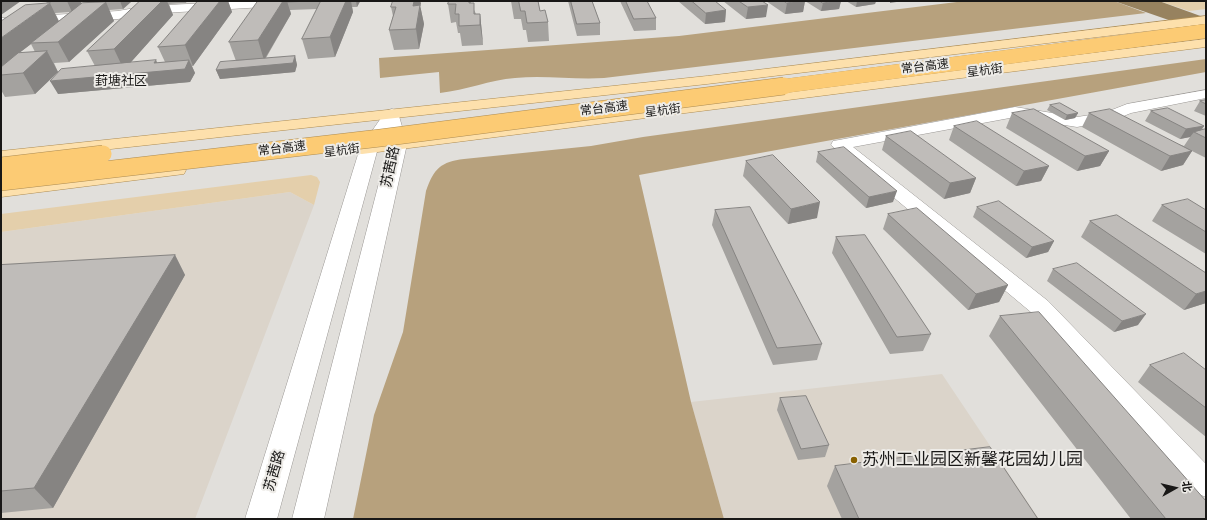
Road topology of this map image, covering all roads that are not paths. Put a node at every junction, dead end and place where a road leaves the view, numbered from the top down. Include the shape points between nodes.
1 (315, 1) edge
2 (1206, 20) edge
3 (1, 22) edge
4 (1206, 31) edge
5 (1206, 43) edge
6 (1206, 94) edge
7 (392, 114) junction
8 (398, 144) junction
9 (369, 148) junction
10 (1, 156) edge
11 (1, 166) edge
12 (1, 182) edge
13 (1, 191) edge
14 (1206, 484) edge
15 (261, 519) edge
16 (308, 519) edge

1 - 3 street via 146,10 118,15
2 - 7 main road, 星杭街 via 707,80
2 - 11 highway, 常台高速, bridge via 382,124
4 - 12 highway, 常台高速, bridge via 380,138
5 - 8 main road, 星杭街
6 - 14 street via 1127,108 1108,117 1077,122 1015,112 839,144 1040,307
7 - 8 main road, 苏茜路
7 - 9 main road, 苏茜路
7 - 10 main road, 星杭街
8 - 9 main road, 星杭街
8 - 16 main road, 苏茜路
9 - 13 main road, 星杭街
9 - 15 main road, 苏茜路

